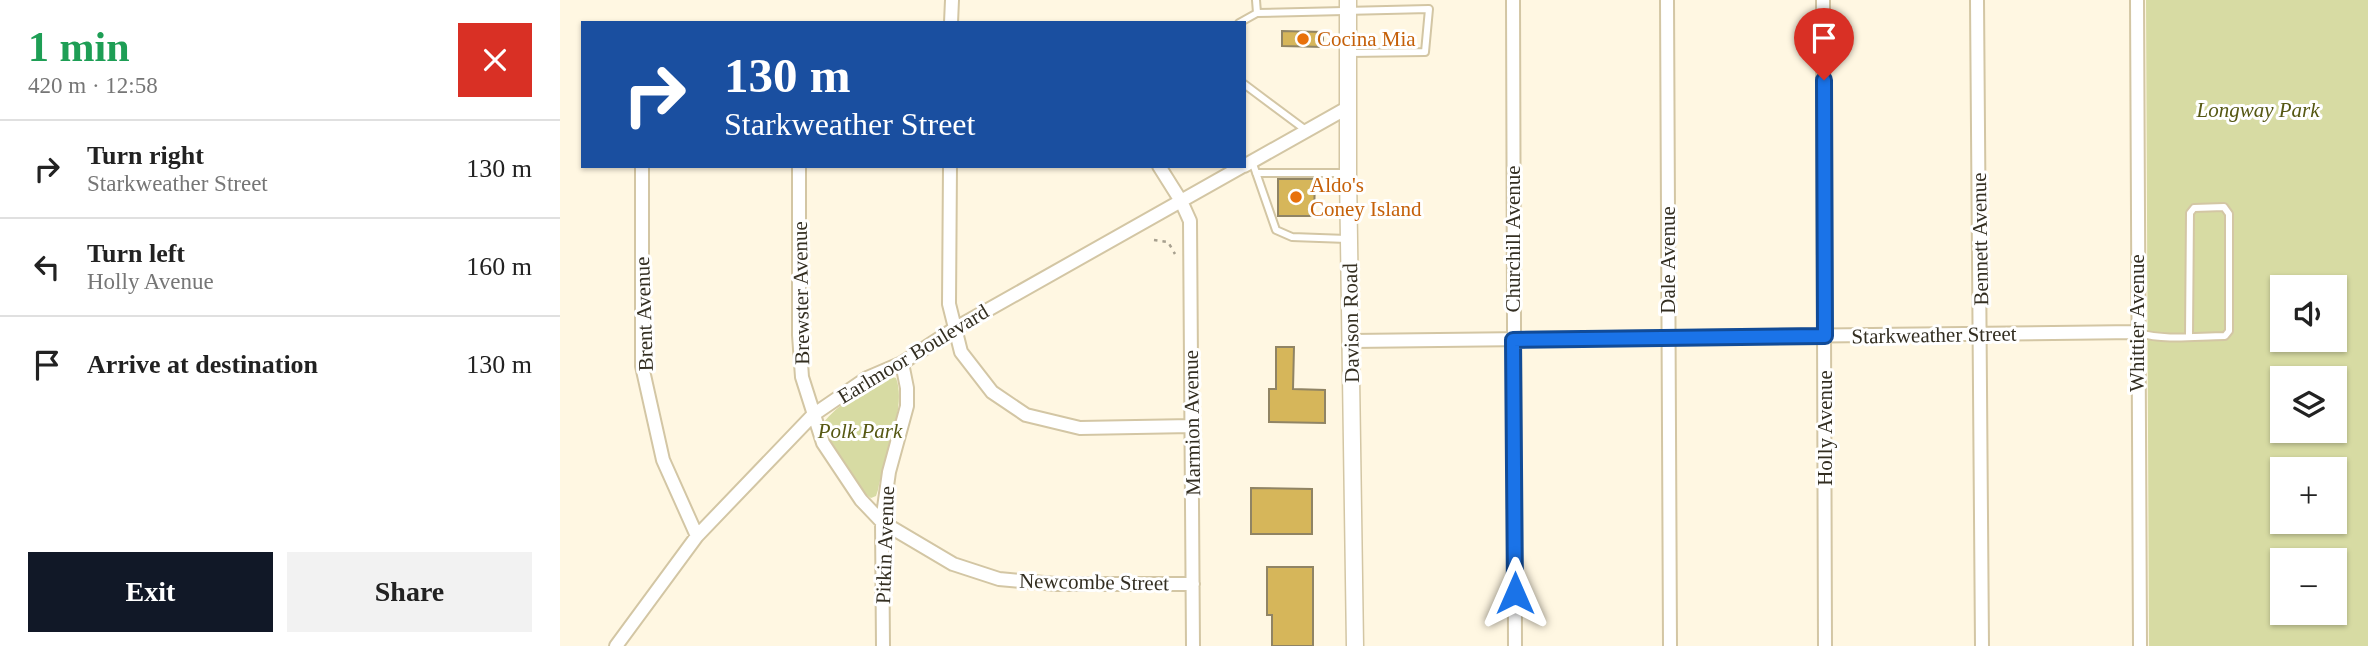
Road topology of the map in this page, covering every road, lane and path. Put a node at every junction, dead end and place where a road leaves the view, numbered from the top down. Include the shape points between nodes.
1 (951, 0) edge
2 (1256, 0) edge
3 (1429, 0) edge
4 (1513, 0) edge
5 (1667, 0) edge
6 (1823, 0) edge
7 (1977, 0) edge
8 (2137, 0) edge
9 (1348, 6) edge
10 (1429, 9) junction
11 (1256, 13) junction
12 (951, 21) edge
13 (1242, 21) edge
14 (1348, 53) junction
15 (1246, 85) edge
16 (1347, 107) junction
17 (1307, 131) junction
18 (1249, 167) edge
19 (642, 168) edge
20 (799, 168) edge
21 (950, 168) edge
22 (1160, 168) edge
23 (1348, 173) junction
24 (1181, 201) junction
25 (1349, 239) junction
26 (1154, 240) dead end
27 (1175, 254) dead end
28 (954, 328) junction
29 (2137, 332) junction
30 (1981, 335) junction
31 (1825, 336) junction
32 (2189, 336) junction
33 (1668, 338) junction
34 (1513, 340) junction
35 (1352, 341) junction
36 (902, 363) junction
37 (813, 415) junction
38 (1192, 426) junction
39 (882, 522) junction
40 (697, 536) junction
41 (1193, 584) junction
42 (616, 646) edge
43 (883, 646) edge
44 (1193, 646) edge
45 (1355, 646) edge
46 (1515, 646) edge
47 (1670, 646) edge
48 (1825, 646) edge
49 (1982, 646) edge
50 (2140, 646) edge

1 - 12 street
2 - 11 lane
3 - 10 lane
4 - 34 street, Churchill Avenue
5 - 33 street, Dale Avenue
6 - 31 street, Holly Avenue
7 - 30 street, Bennett Avenue
8 - 29 street, Whittier Avenue
9 - 10 lane
9 - 11 lane
9 - 14 main road, Davison Road
10 - 14 lane via 1425,52
11 - 13 lane
14 - 16 main road, Davison Road
15 - 17 lane
16 - 17 street, Earlmoor Boulevard
16 - 23 main road, Davison Road
17 - 18 street, Earlmoor Boulevard
18 - 23 lane
18 - 24 street, Earlmoor Boulevard
18 - 25 lane via 1276,230 1292,237
19 - 40 street, Brent Avenue via 642,366 663,460
20 - 37 street, Brewster Avenue via 799,335 802,377
21 - 28 street via 948,268
22 - 24 street, Marmion Avenue
23 - 25 main road, Davison Road
24 - 28 street, Earlmoor Boulevard
24 - 38 street, Marmion Avenue via 1190,221
25 - 35 main road, Davison Road
26 - 27 path via 1168,242
28 - 36 street, Earlmoor Boulevard
28 - 38 street via 961,352 992,392 1026,415 1080,428
29 - 30 street, Starkweather Street
29 - 32 lane via 2151,337
29 - 50 street, Whittier Avenue
30 - 31 street, Starkweather Street
30 - 49 street, Bennett Avenue
31 - 33 street, Starkweather Street
31 - 48 street, Holly Avenue
32 - 32 lane via 2225,336 2230,331 2229,214 2224,207 2194,208 2190,213
33 - 34 street, Starkweather Street
33 - 47 street, Dale Avenue
34 - 35 street, Starkweather Street
34 - 46 street, Churchill Avenue
35 - 45 main road, Davison Road
36 - 37 street, Earlmoor Boulevard via 867,378
36 - 39 street, Pitkin Avenue via 907,406 889,472
37 - 39 street, Brewster Avenue via 823,443 861,500
37 - 40 street, Earlmoor Boulevard
38 - 41 street, Marmion Avenue
39 - 41 street, Newcombe Street via 953,564 999,579 1056,584
39 - 43 street, Pitkin Avenue
40 - 42 street, Earlmoor Boulevard
41 - 44 street, Marmion Avenue

